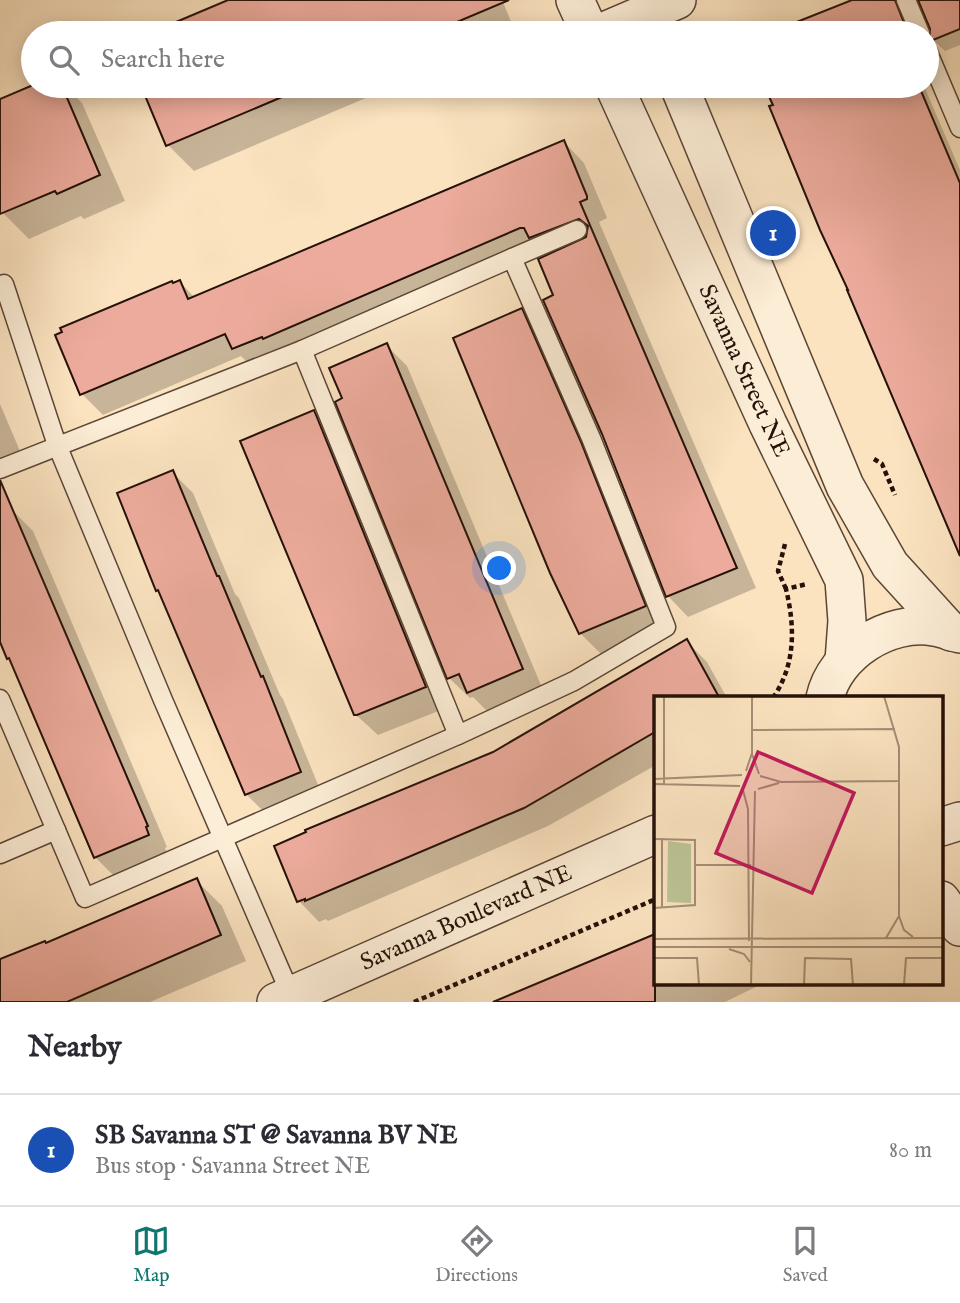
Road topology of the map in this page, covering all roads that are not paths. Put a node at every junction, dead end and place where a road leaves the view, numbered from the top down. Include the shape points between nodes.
1 (575, 0) edge
2 (906, 0) edge
3 (656, 11) edge
4 (585, 21) edge
5 (631, 21) edge
6 (915, 21) edge
7 (939, 78) edge
8 (619, 98) edge
9 (684, 98) edge
10 (960, 128) edge
11 (577, 230) dead end
12 (512, 258) junction
13 (4, 285) dead end
14 (302, 350) junction
15 (57, 445) junction
16 (0, 469) edge
17 (956, 633) edge
18 (828, 686) edge
19 (0, 699) edge
20 (458, 734) junction
21 (960, 821) edge
22 (942, 827) edge
23 (56, 830) junction
24 (654, 835) edge
25 (223, 839) junction
26 (0, 854) edge
27 (942, 902) edge
28 (960, 927) edge
29 (283, 999) edge

1 - 4 street
2 - 6 lane
3 - 5 street
7 - 10 lane
8 - 18 street, Savanna Street NE via 844,580 847,621
9 - 17 street, Savanna Street NE via 845,486 890,565
11 - 12 lane
12 - 14 lane
12 - 20 lane via 591,438 666,627 574,681
13 - 15 lane
14 - 15 lane
14 - 20 lane
15 - 16 lane
15 - 25 lane
17 - 18 street via 932,626 900,628 869,640
19 - 23 lane
20 - 25 lane
21 - 22 street
23 - 25 lane via 85,898
23 - 26 lane
24 - 29 street, Savanna Boulevard NE
25 - 29 lane
27 - 28 street

